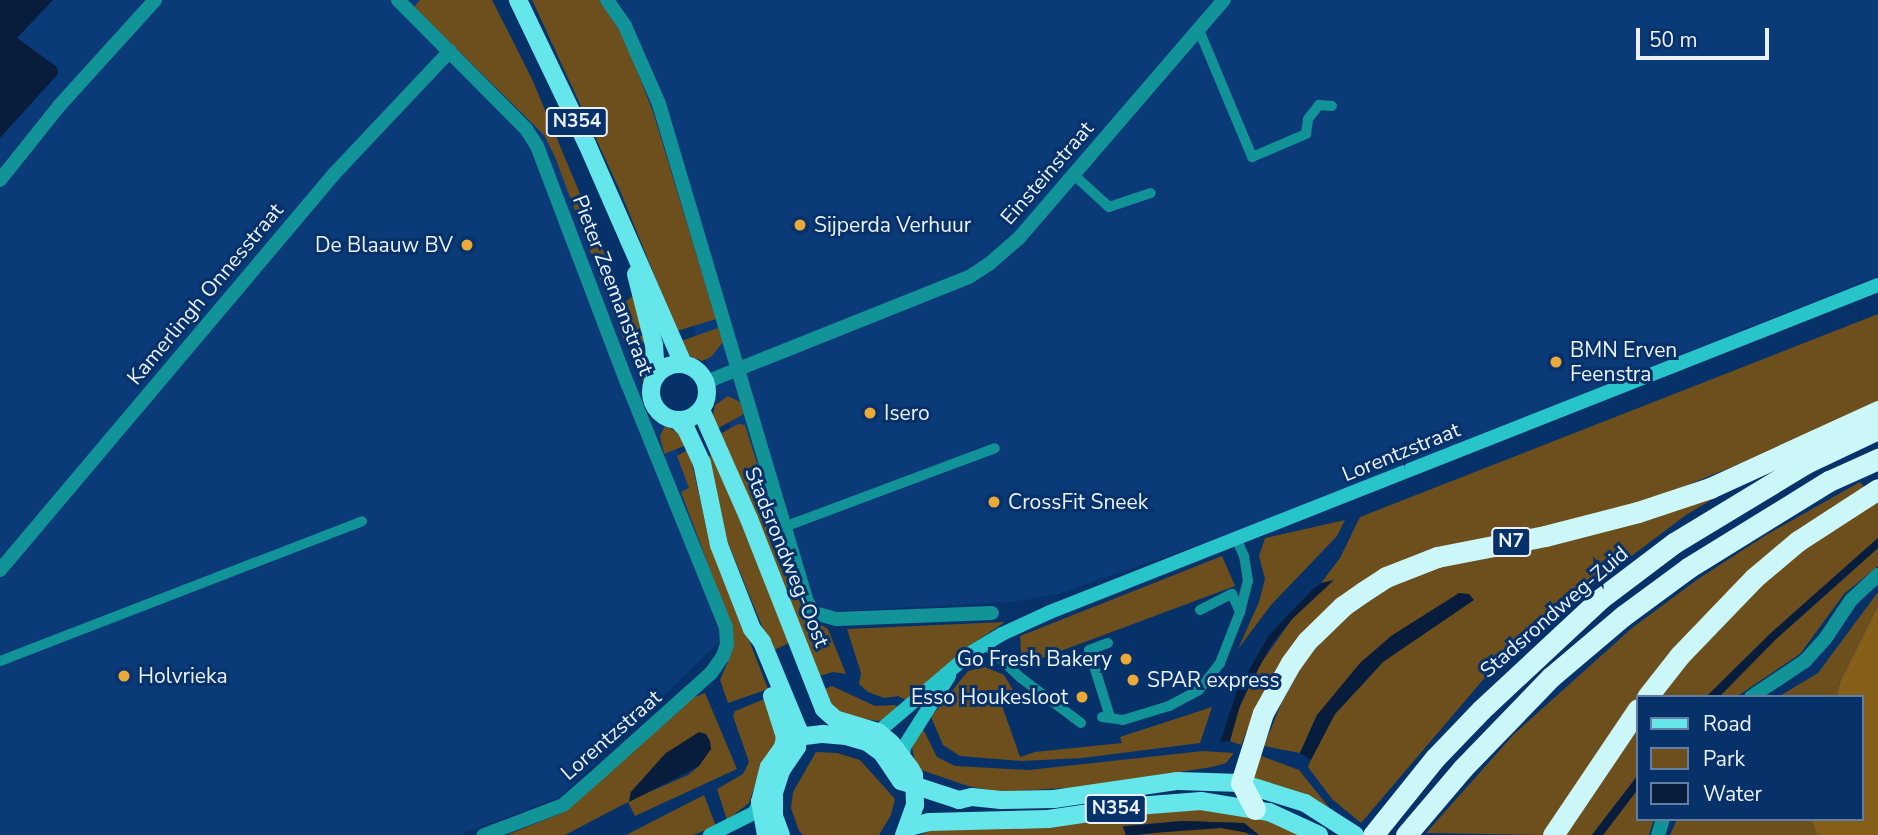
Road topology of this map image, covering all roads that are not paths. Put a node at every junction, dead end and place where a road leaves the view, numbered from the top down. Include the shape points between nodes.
1 (155, 0) edge
2 (398, 0) edge
3 (518, 0) edge
4 (607, 0) edge
5 (1224, 0) edge
6 (1199, 30) junction
7 (450, 51) junction
8 (1332, 106) dead end
9 (1073, 175) junction
10 (0, 180) edge
11 (1151, 193) dead end
12 (630, 247) junction
13 (1878, 285) edge
14 (683, 364) junction
15 (738, 369) junction
16 (656, 374) junction
17 (706, 382) junction
18 (702, 410) junction
19 (1878, 411) edge
20 (678, 421) junction
21 (1878, 429) edge
22 (995, 448) dead end
23 (1878, 460) edge
24 (1878, 489) edge
25 (362, 521) dead end
26 (784, 527) junction
27 (1237, 540) junction
28 (0, 570) edge
29 (1878, 575) edge
30 (1200, 610) dead end
31 (1240, 612) junction
32 (992, 613) dead end
33 (726, 627) joint
34 (1108, 643) dead end
35 (985, 644) junction
36 (0, 661) edge
37 (949, 674) junction
38 (1649, 695) edge
39 (1754, 695) edge
40 (1636, 712) edge
41 (1081, 723) dead end
42 (873, 737) junction
43 (790, 742) junction
44 (902, 756) junction
45 (914, 781) junction
46 (1241, 783) junction
47 (760, 802) junction
48 (1255, 809) junction
49 (906, 831) edge
50 (1407, 834) edge
51 (484, 835) edge
52 (710, 835) edge
53 (766, 835) edge
54 (781, 835) edge
55 (1319, 835) edge
56 (1355, 835) edge
57 (1373, 835) edge
58 (1553, 835) edge

1 - 10 street via 59,106
2 - 7 street, Pieter Zeemanstraat
3 - 12 main road, N354 via 572,110
4 - 15 street via 625,26 659,104
5 - 6 street, Einsteinstraat
6 - 8 lane via 1252,157 1306,134 1308,120 1319,105
6 - 9 street, Einsteinstraat
7 - 28 street, Kamerlingh Onnesstraat via 334,174
7 - 33 street, Pieter Zeemanstraat via 537,146
9 - 11 lane via 1110,207
9 - 15 street, Einsteinstraat via 1005,252 969,278
12 - 14 main road, N354
12 - 16 main road, N354 via 654,345
13 - 27 street, Lorentzstraat
14 - 16 main road
14 - 17 main road, N354 via 696,369
15 - 17 street, Einsteinstraat
15 - 26 street
16 - 20 main road, N354 via 650,390 653,404 663,416
17 - 18 main road
18 - 20 main road
18 - 42 main road, Stadsrondweg-Oost / N354 via 824,709
19 - 46 highway, N7 via 1710,488 1558,533 1437,557 1386,578 1343,606 1291,663 1263,713
20 - 43 main road, N354 via 702,463 719,545
21 - 57 highway, Stadsrondweg-Zuid via 1806,463 1674,543 1600,599 1434,758
22 - 26 lane
23 - 50 highway via 1829,481 1699,561 1623,616 1542,686
24 - 38 highway via 1798,541 1754,578
25 - 36 lane
26 - 32 street via 807,602 821,616
27 - 31 lane via 1248,581
27 - 35 street, Lorentzstraat via 1051,612
29 - 39 street via 1851,600 1805,661
30 - 31 lane via 1232,594
31 - 34 lane via 1220,663 1199,690 1169,706 1123,720 1106,717 1089,650
33 - 51 street, Lorentzstraat via 727,644 711,673 563,805
35 - 37 street, Lorentzstraat
35 - 41 lane
37 - 42 street, Lorentzstraat
37 - 44 street, Lorentzstraat
40 - 58 highway
42 - 43 main road via 835,735
42 - 44 main road, N354
42 - 45 main road, N354 via 901,781
43 - 47 main road via 769,767
43 - 54 main road, N354 via 797,747 774,793 774,816
44 - 45 main road, N354
45 - 46 main road, N354 via 960,800 1054,799 1178,781
45 - 49 main road, N354 via 915,806
46 - 48 highway
46 - 56 main road, N354 via 1305,803
47 - 52 street via 754,813
47 - 53 main road
48 - 49 main road, N354 via 1183,801 1048,819 917,823
48 - 55 main road, N354

